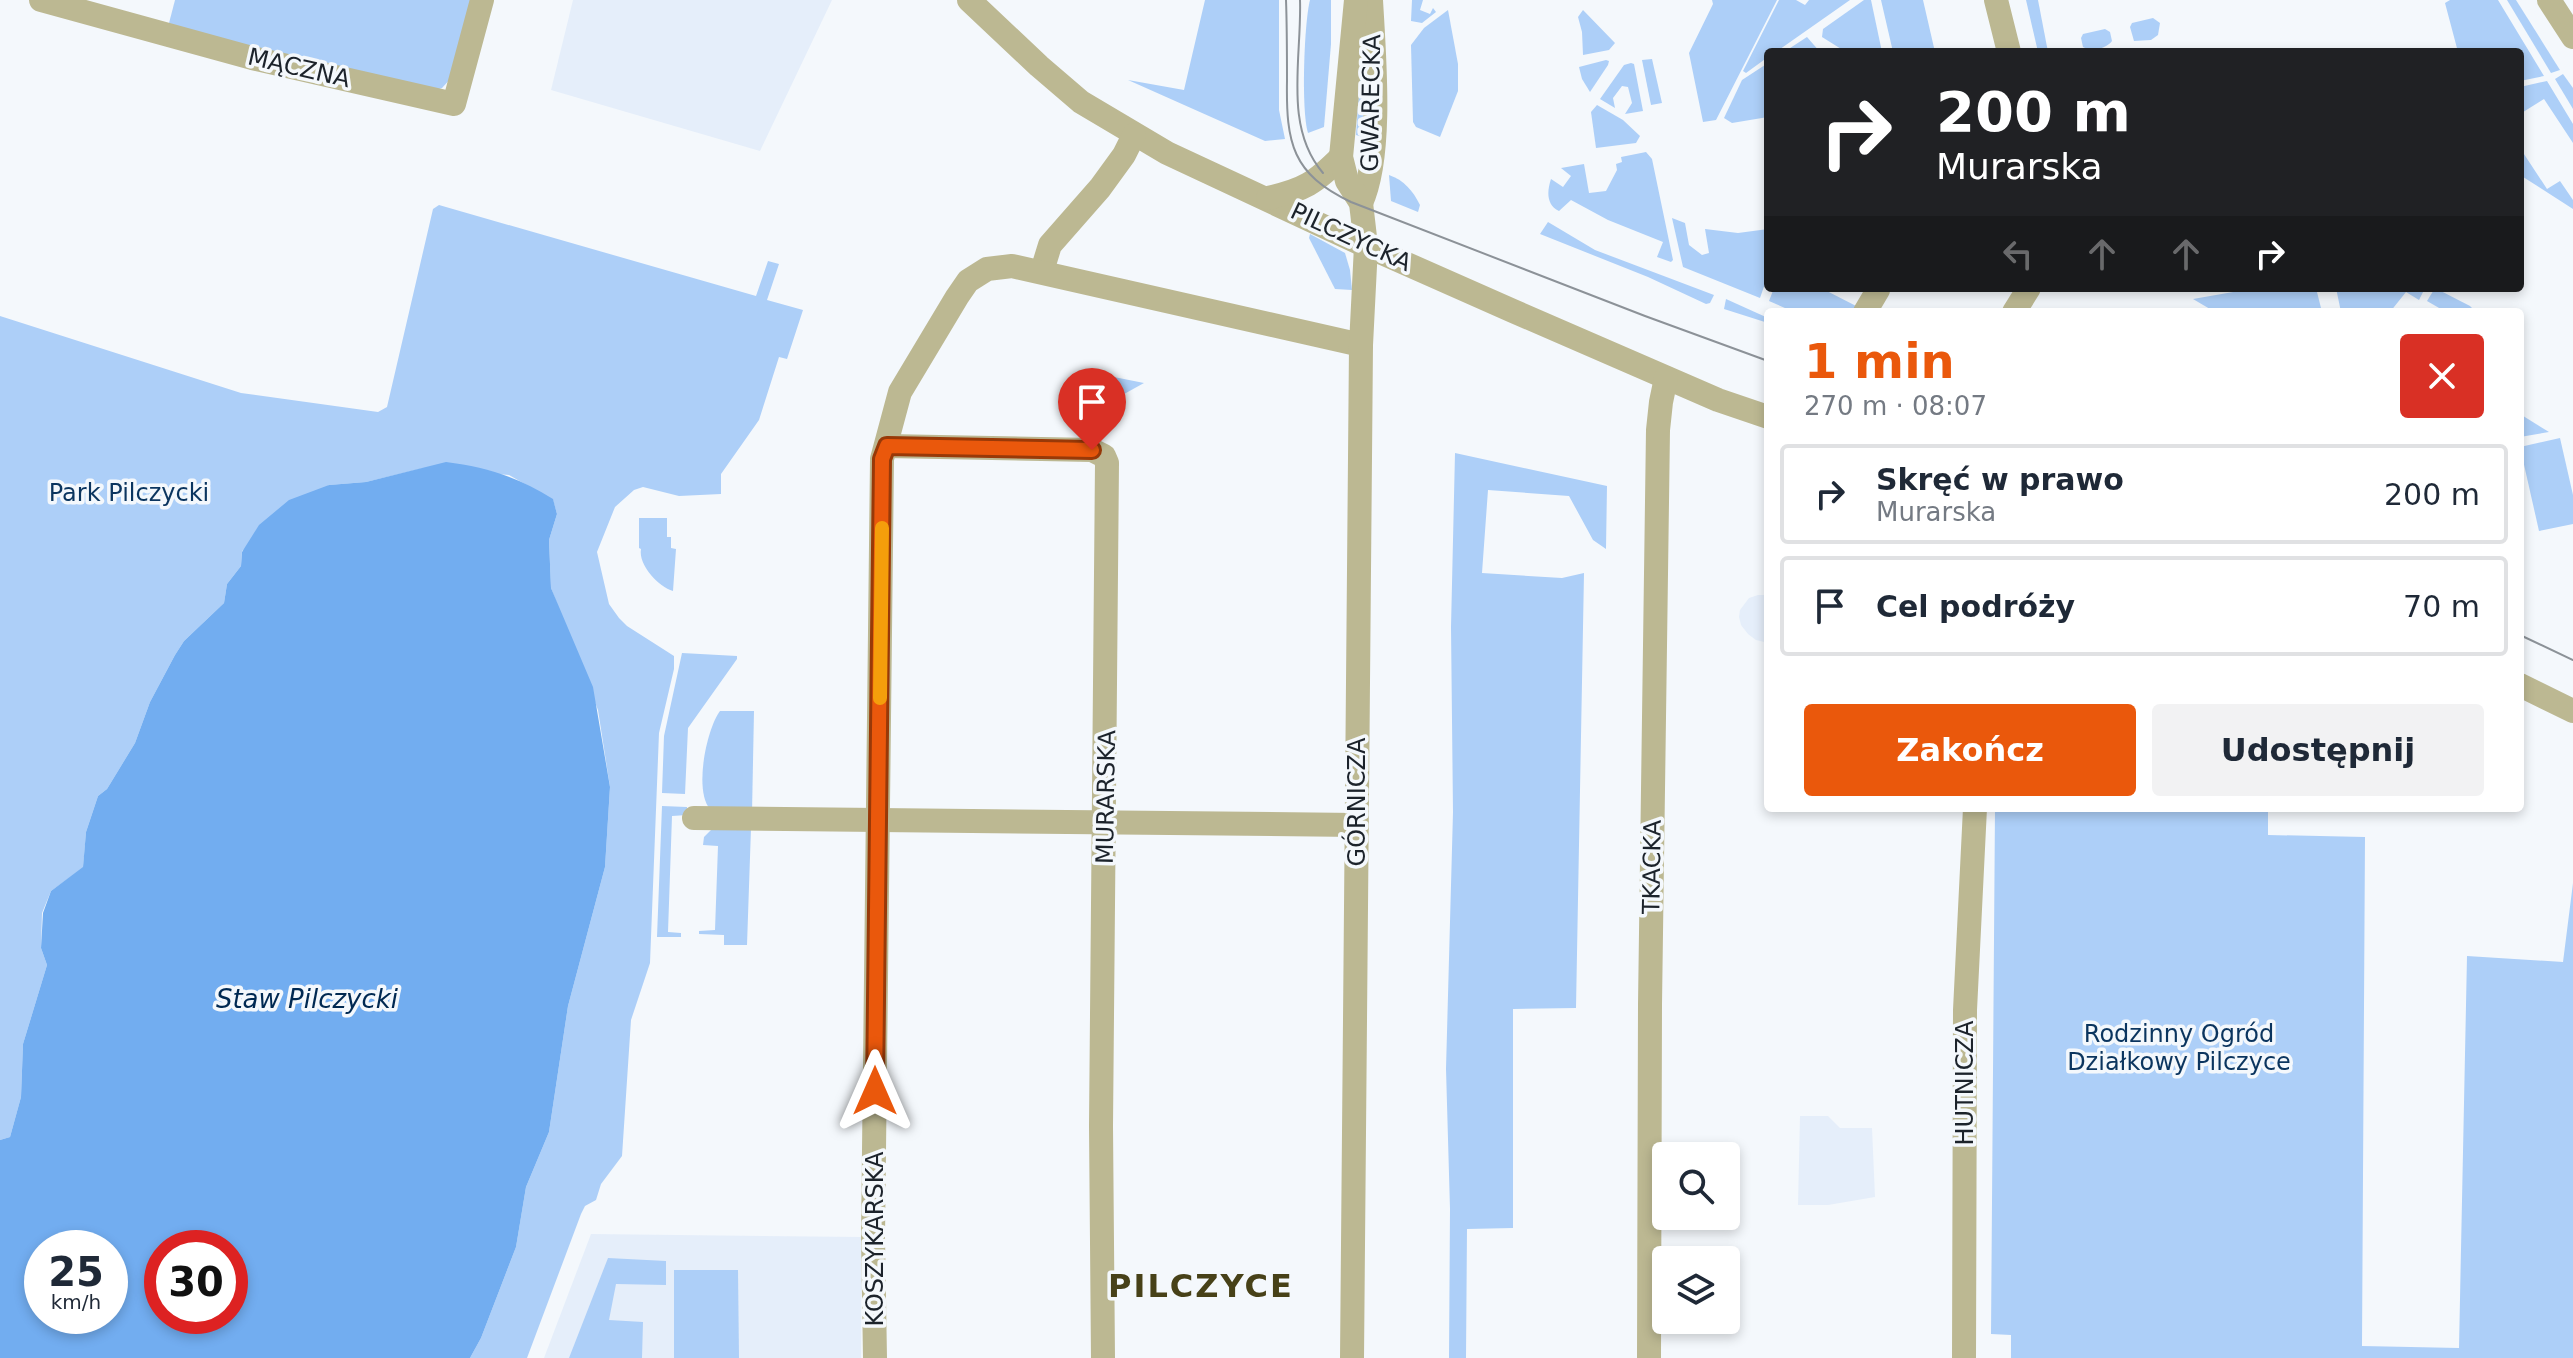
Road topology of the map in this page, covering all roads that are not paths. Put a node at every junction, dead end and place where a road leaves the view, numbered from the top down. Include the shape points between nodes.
1 (41, 0) edge
2 (482, 0) edge
3 (969, 0) edge
4 (1356, 0) edge
5 (1371, 0) edge
6 (1996, 0) edge
7 (2549, 0) edge
8 (2573, 37) edge
9 (2008, 48) edge
10 (1134, 135) junction
11 (1341, 157) junction
12 (1268, 198) junction
13 (1361, 203) junction
14 (1366, 246) junction
15 (1042, 271) junction
16 (1361, 345) junction
17 (1666, 378) junction
18 (1764, 416) edge
19 (887, 446) junction
20 (2524, 687) edge
21 (2573, 711) edge
22 (1975, 812) edge
23 (694, 818) dead end
24 (877, 821) junction
25 (1105, 824) junction
26 (1357, 825) junction
27 (875, 1358) edge
28 (1103, 1358) edge
29 (1352, 1358) edge
30 (1649, 1358) edge
31 (1964, 1358) edge

1 - 2 street, MĄCZNA via 252,58 454,104
3 - 10 street, PILCZYCKA via 1081,102
4 - 11 street, GWARECKA
5 - 13 street, GWARECKA via 1372,163
6 - 9 street
7 - 8 street
10 - 12 street, PILCZYCKA
10 - 15 street via 1100,188 1050,245
11 - 12 street, GWARECKA via 1317,181
11 - 13 street, GWARECKA via 1347,181
12 - 14 street, PILCZYCKA
13 - 14 street, GWARECKA
14 - 16 street, GÓRNICZA
14 - 17 street, PILCZYCKA
15 - 16 street, KOSZYKARSKA
15 - 19 street, KOSZYKARSKA via 987,269 968,281 900,392
16 - 26 street, GÓRNICZA
17 - 18 street, PILCZYCKA
17 - 30 street, TKACKA via 1658,430 1654,602
19 - 24 street, KOSZYKARSKA via 882,459
19 - 25 street, MURARSKA via 1090,450 1104,456 1109,478
20 - 21 street
22 - 31 street, HUTNICZA via 1965,1010
23 - 24 street
24 - 25 street
24 - 27 street, KOSZYKARSKA
25 - 26 street
25 - 28 street, MURARSKA
26 - 29 street, GÓRNICZA

